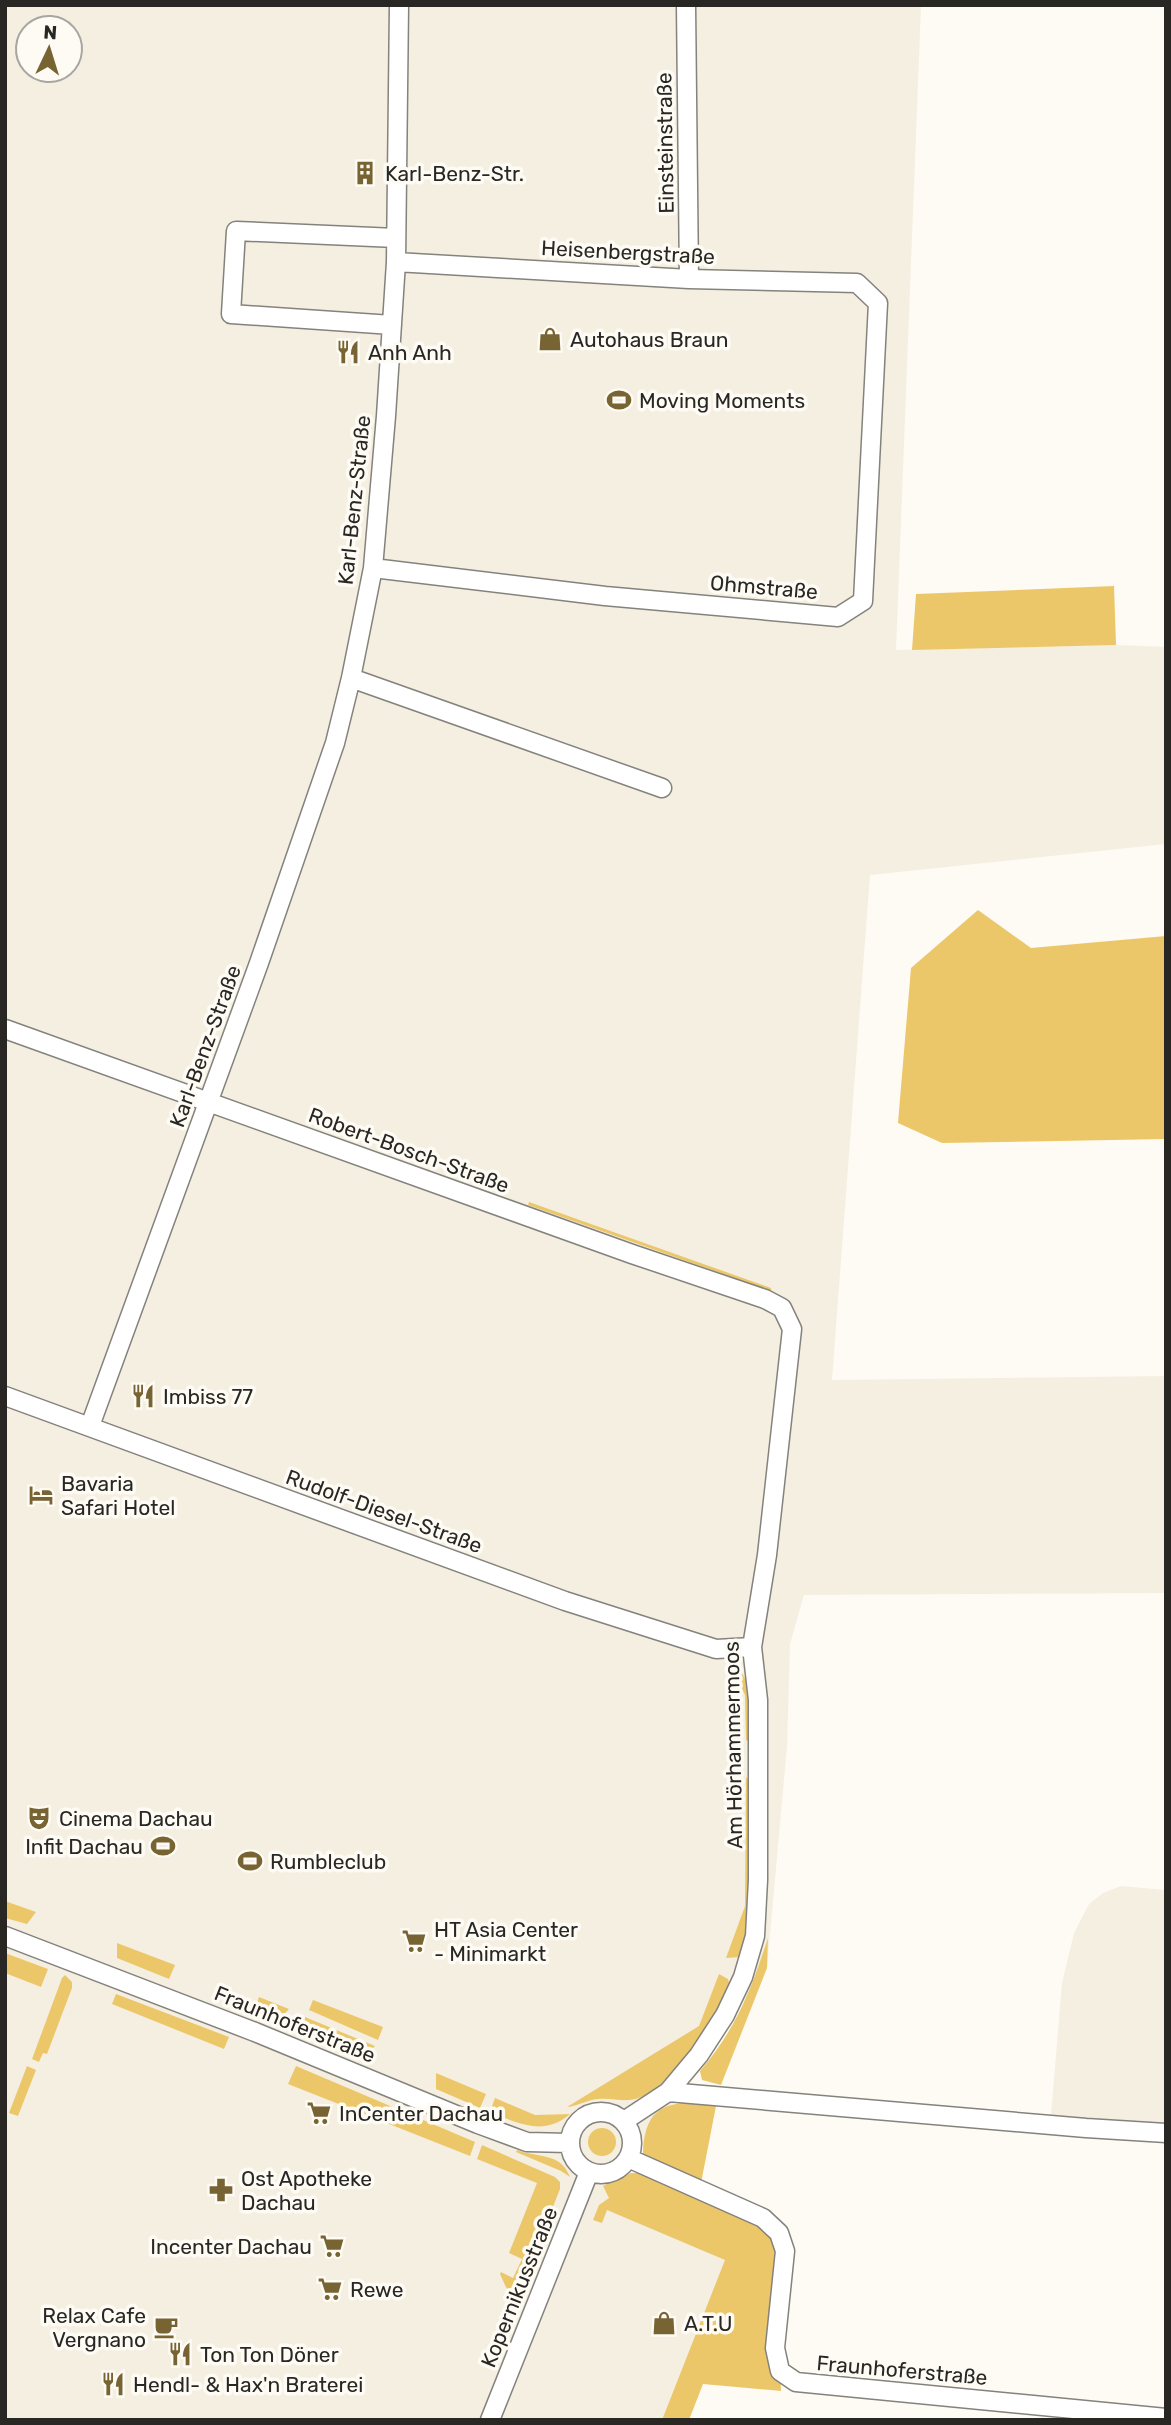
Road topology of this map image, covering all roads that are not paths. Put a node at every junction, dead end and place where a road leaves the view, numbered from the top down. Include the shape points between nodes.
1 (399, 5) edge
2 (686, 5) edge
3 (396, 238) junction
4 (396, 261) junction
5 (690, 279) junction
6 (857, 283) joint
7 (392, 325) junction
8 (373, 568) junction
9 (351, 678) junction
10 (662, 788) dead end
11 (5, 1029) edge
12 (209, 1102) junction
13 (790, 1321) joint
14 (5, 1396) edge
15 (90, 1426) junction
16 (752, 1647) junction
17 (5, 1936) edge
18 (668, 2092) junction
19 (624, 2121) junction
20 (1166, 2133) edge
21 (569, 2143) junction
22 (628, 2158) junction
23 (589, 2172) junction
24 (1166, 2418) edge
25 (490, 2420) edge

1 - 3 street, Karl-Benz-Straße
2 - 5 street, Einsteinstraße
3 - 4 street, Karl-Benz-Straße
3 - 7 street via 236,231 231,314
4 - 5 street, Heisenbergstraße
4 - 7 street, Karl-Benz-Straße
5 - 6 street, Heisenbergstraße
6 - 8 street, Ohmstraße via 878,303 863,601 838,617 605,596
7 - 8 street, Karl-Benz-Straße
8 - 9 street, Karl-Benz-Straße
9 - 10 street
9 - 12 street, Karl-Benz-Straße via 335,743
11 - 12 street, Robert-Bosch-Straße
12 - 13 street, Robert-Bosch-Straße via 765,1299 782,1308
12 - 15 street, Karl-Benz-Straße
13 - 16 street, Am Hörhammermoos via 767,1555
14 - 15 street, Rudolf-Diesel-Straße
15 - 16 street, Rudolf-Diesel-Straße via 565,1601 716,1648
16 - 18 street, Am Hörhammermoos via 759,1738 755,1936 725,2015
17 - 21 street, Fraunhoferstraße via 490,2129 527,2142
18 - 19 street, Am Hörhammermoos
18 - 20 street
19 - 21 street via 610,2113 585,2115 573,2127
19 - 22 street via 632,2139
21 - 23 street via 575,2160
22 - 23 street via 611,2172
22 - 24 street, Fraunhoferstraße via 763,2218 779,2233 785,2251 775,2348 780,2371 796,2382
23 - 25 street, Kopernikusstraße

